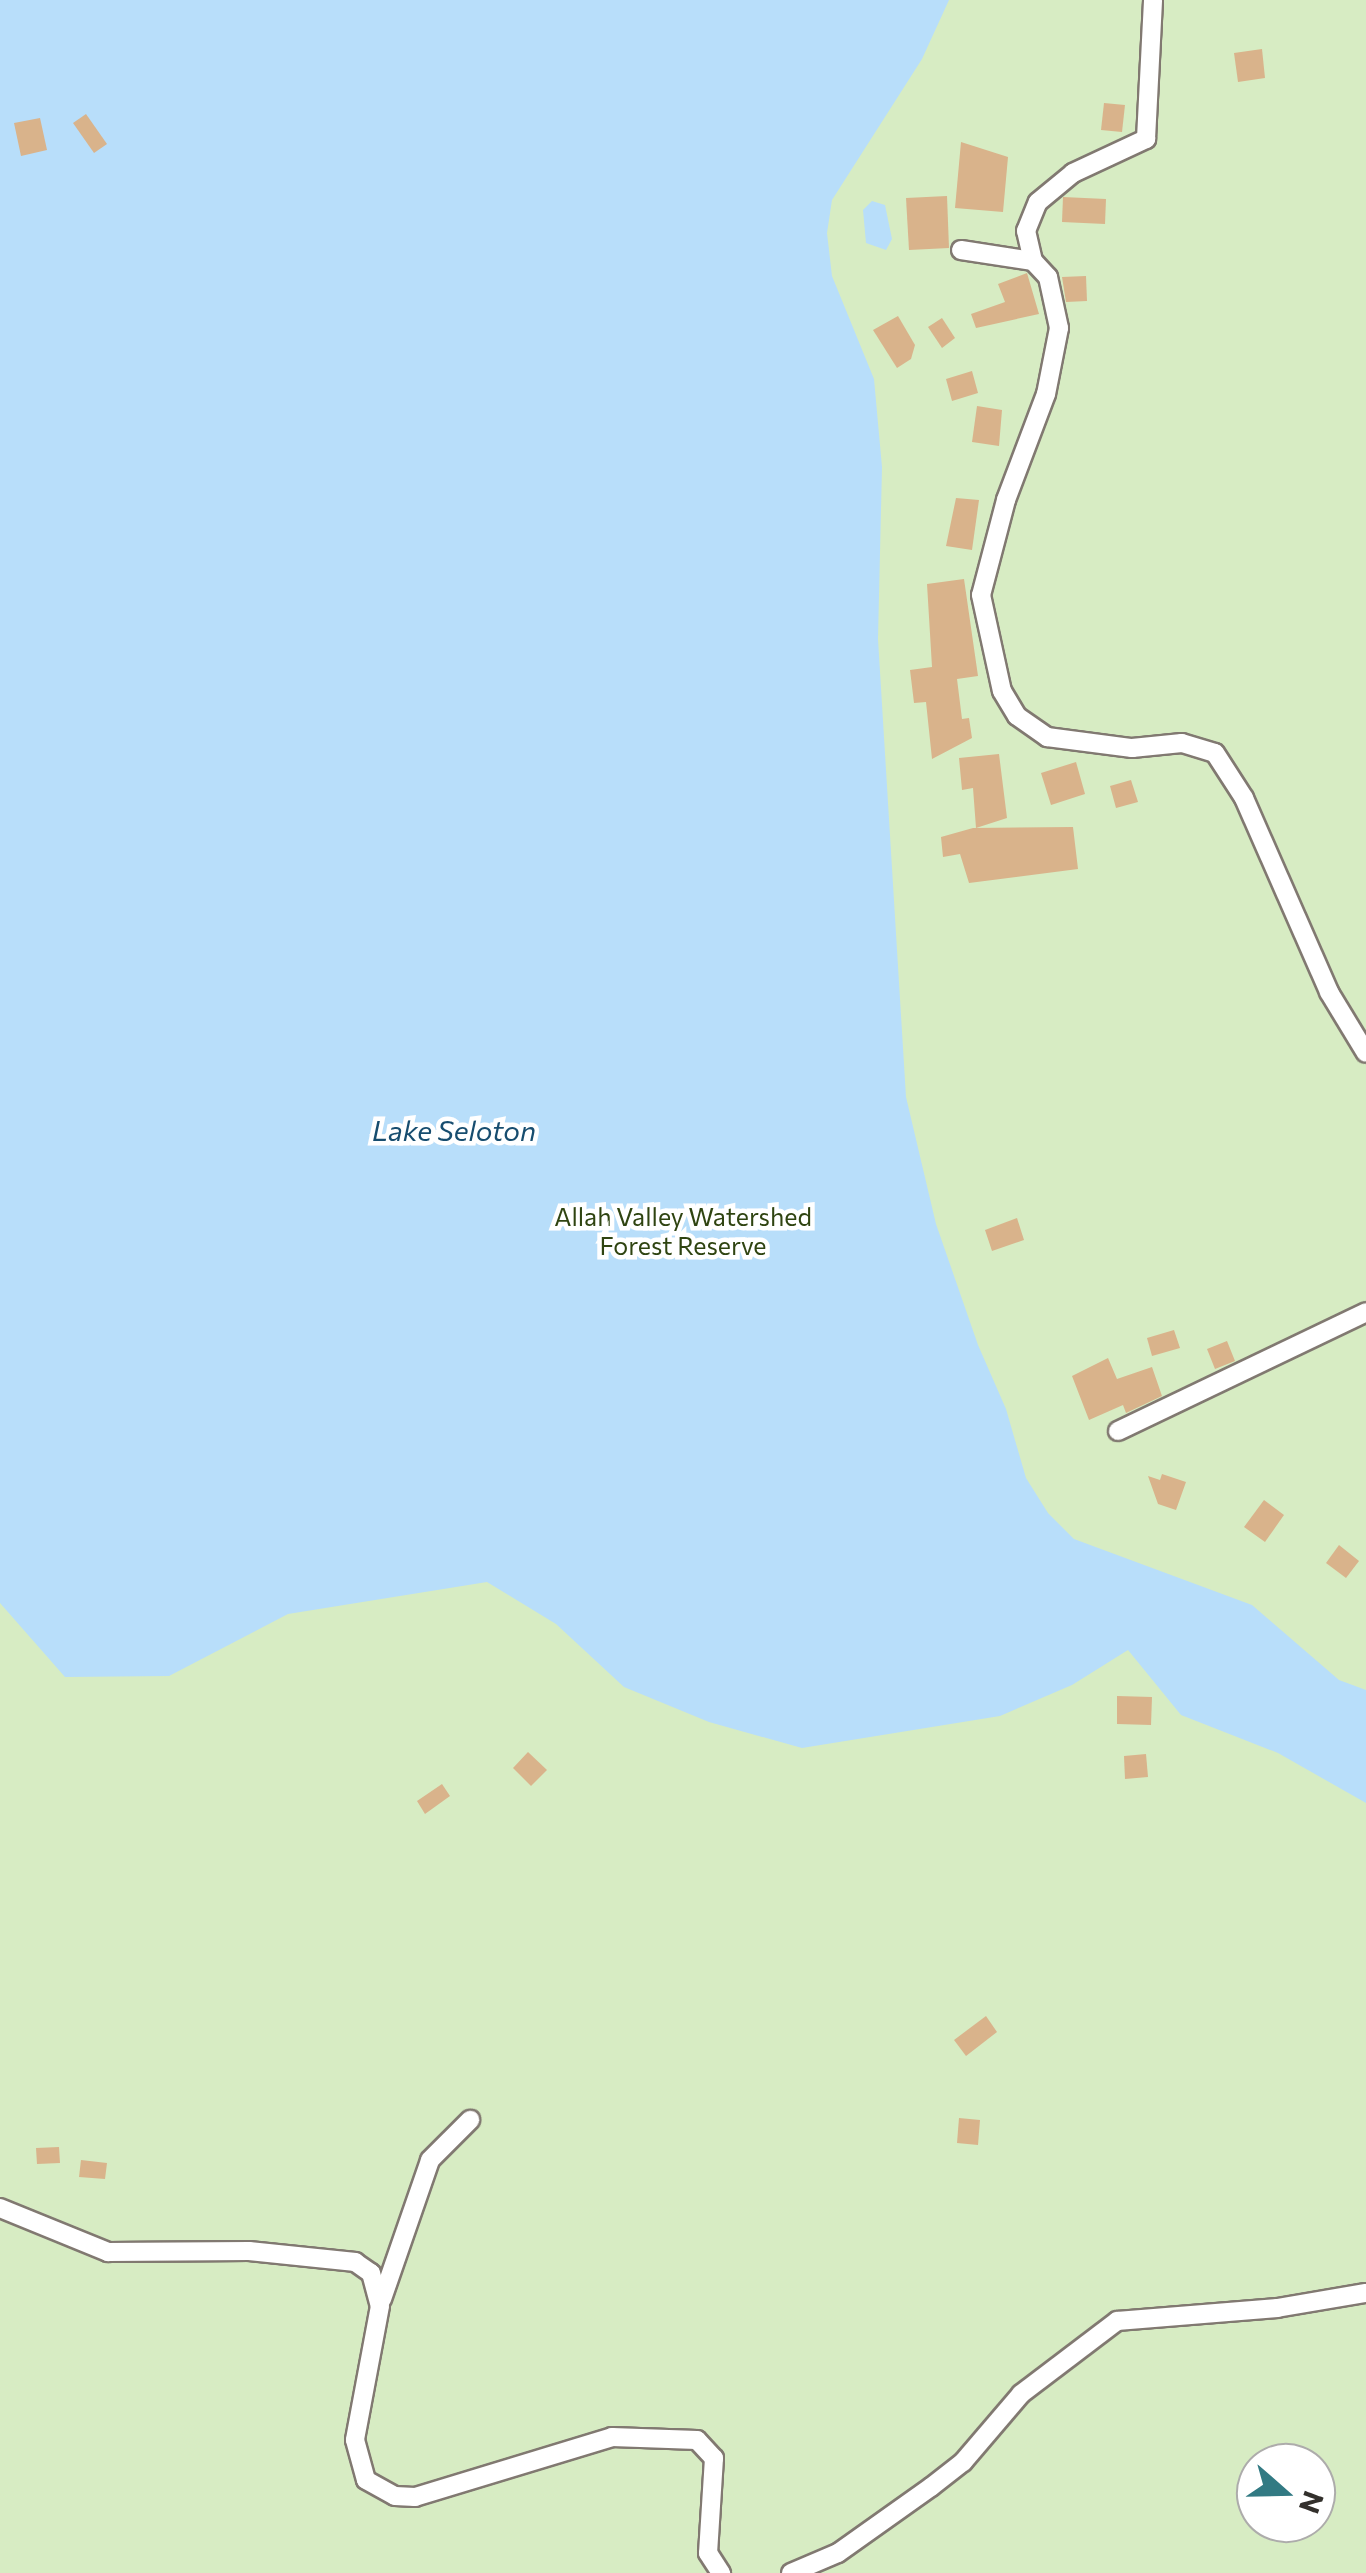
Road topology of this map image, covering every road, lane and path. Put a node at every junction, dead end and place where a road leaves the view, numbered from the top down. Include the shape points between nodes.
1 (1153, 0) edge
2 (962, 250) dead end
3 (1033, 261) junction
4 (1366, 1053) edge
5 (1366, 1312) edge
6 (1118, 1431) dead end
7 (470, 2120) dead end
8 (0, 2208) edge
9 (1366, 2293) edge
10 (380, 2306) junction
11 (721, 2573) edge
12 (791, 2573) edge

1 - 3 street via 1146,139 1074,174 1038,202 1026,232
2 - 3 street
3 - 4 street via 1048,277 1059,328 1046,394 980,595 1002,691 1016,716 1047,738 1132,748 1182,744 1214,754 1244,798 1329,992
5 - 6 street
7 - 10 street via 430,2160
8 - 10 street via 108,2252 337,2256 372,2273
9 - 12 street via 1277,2308 1116,2321 1022,2394 942,2478 838,2554
10 - 11 street via 356,2440 366,2480 395,2496 416,2496 612,2437 696,2440 714,2458 708,2552

